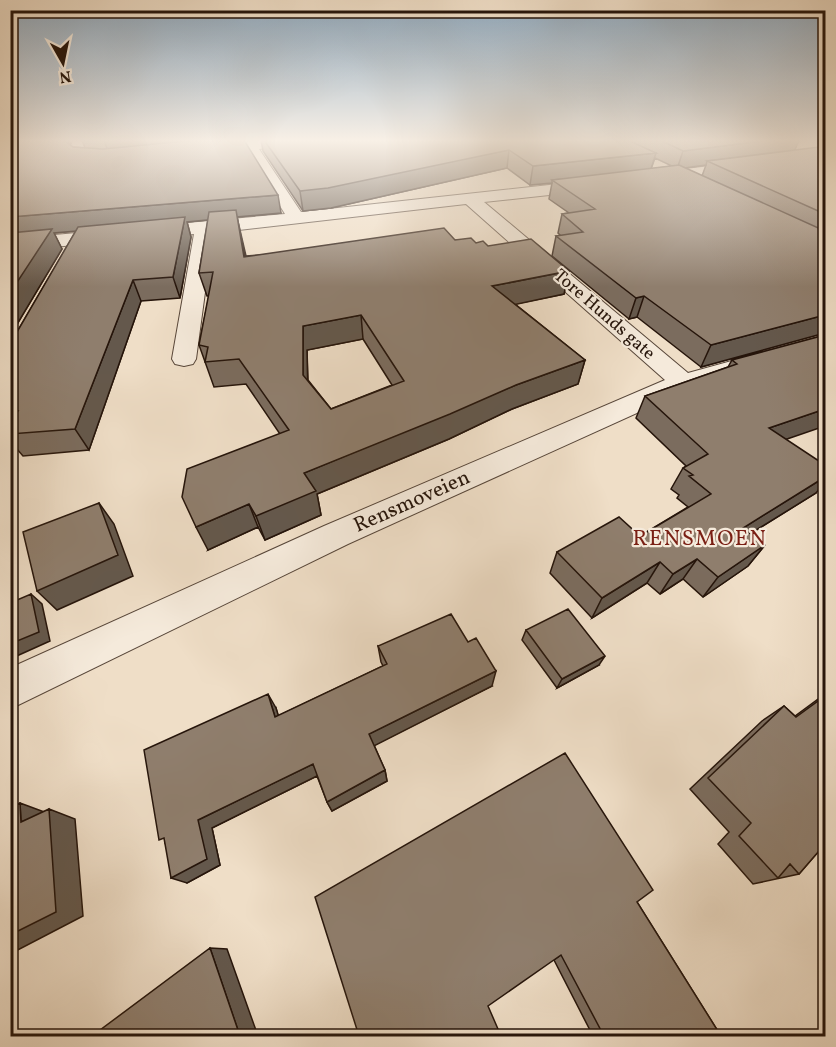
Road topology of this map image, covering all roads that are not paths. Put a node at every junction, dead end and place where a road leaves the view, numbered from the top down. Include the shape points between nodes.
1 (278, 189) edge
2 (565, 189) edge
3 (471, 200) junction
4 (296, 218) junction
5 (204, 228) junction
6 (79, 239) junction
7 (10, 245) edge
8 (68, 260) edge
9 (825, 342) edge
10 (184, 358) dead end
11 (683, 382) junction
12 (10, 689) edge

1 - 4 street
2 - 3 street
3 - 4 street
3 - 11 street, Tore Hunds gate
4 - 5 street
5 - 6 street
5 - 10 street
6 - 7 street
6 - 8 street
9 - 11 street, Rensmoveien
11 - 12 street, Rensmoveien via 336,536

